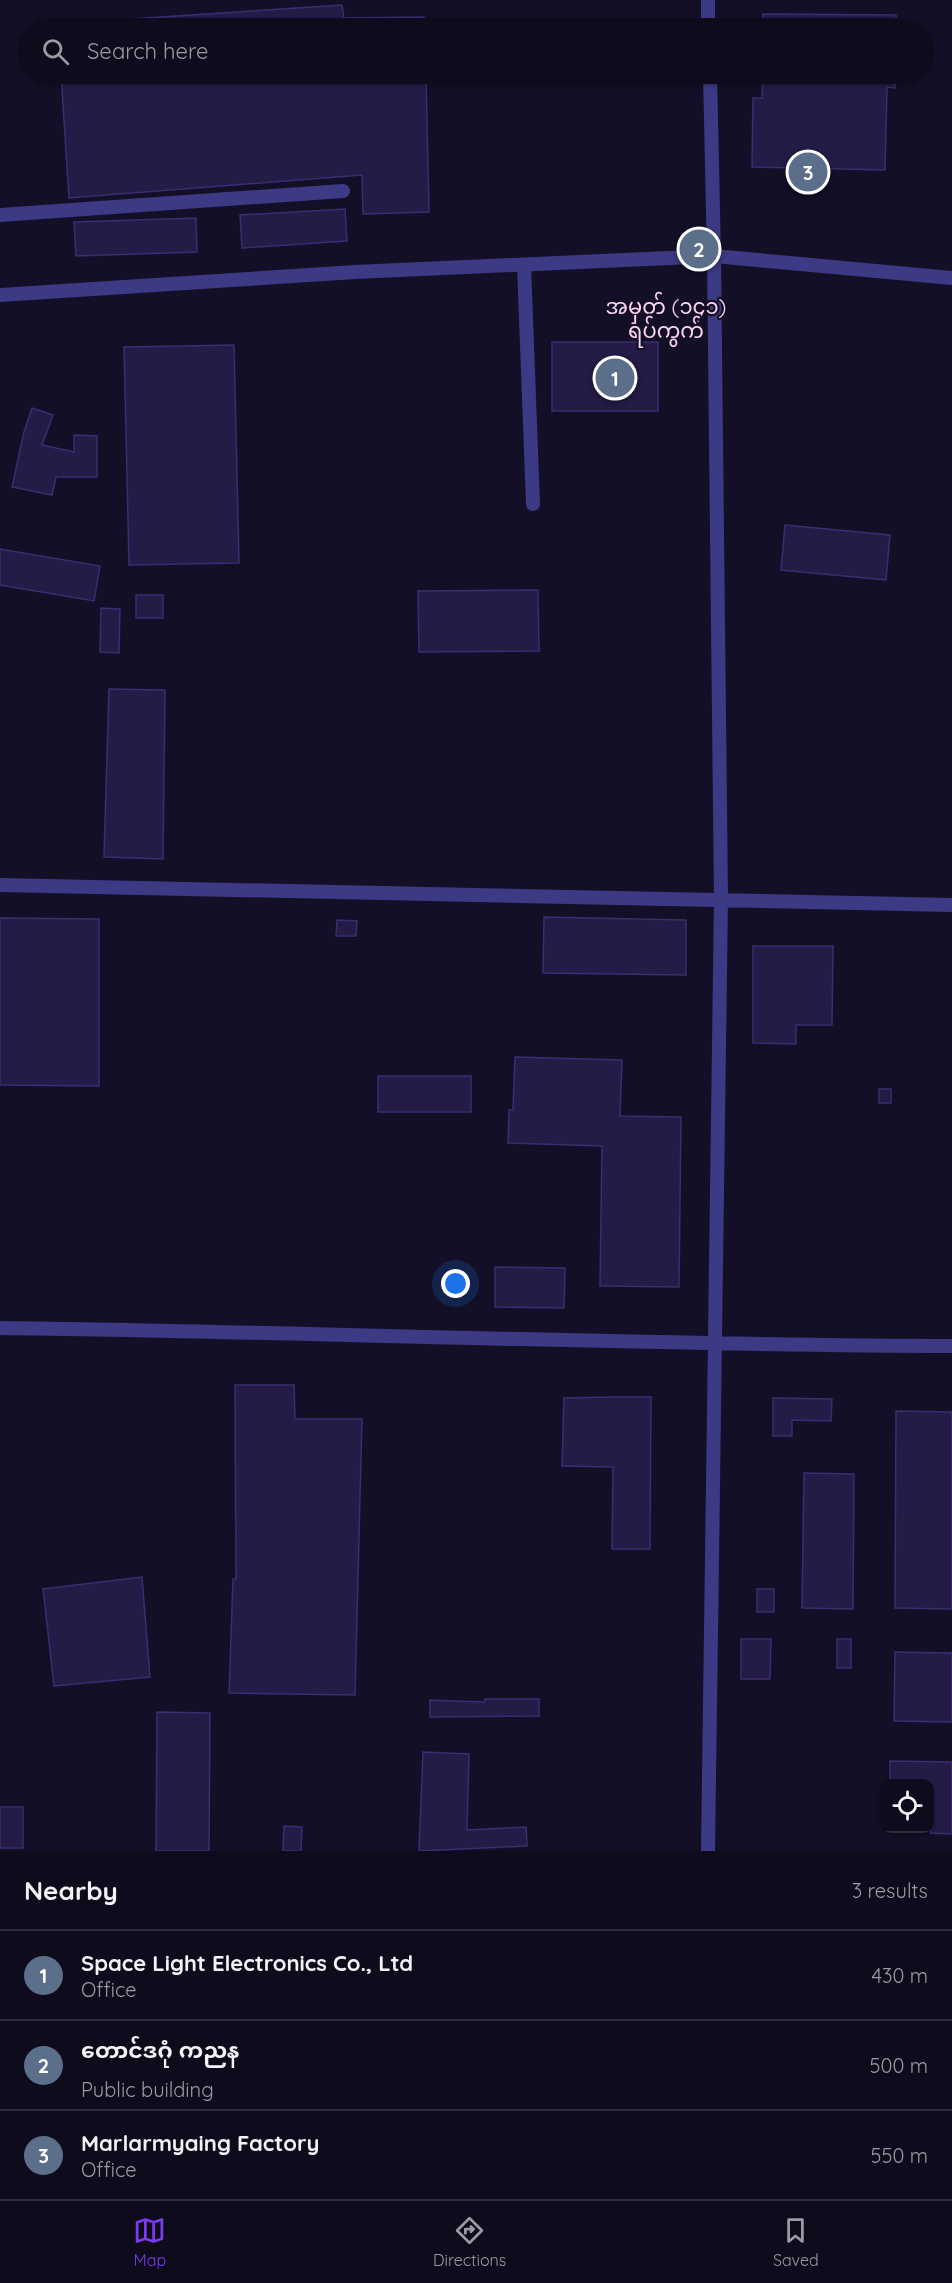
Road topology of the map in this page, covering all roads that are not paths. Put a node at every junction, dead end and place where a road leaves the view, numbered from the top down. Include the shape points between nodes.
1 (708, 0) edge
2 (708, 18) edge
3 (710, 84) edge
4 (343, 191) dead end
5 (0, 215) edge
6 (714, 256) junction
7 (525, 265) junction
8 (952, 278) edge
9 (0, 295) edge
10 (532, 504) dead end
11 (0, 885) edge
12 (721, 899) junction
13 (952, 905) edge
14 (0, 1328) edge
15 (716, 1345) junction
16 (952, 1346) edge
17 (708, 1851) edge

1 - 2 street
3 - 6 street
4 - 5 street
6 - 7 street
6 - 8 street
6 - 12 street
7 - 9 street
7 - 10 street
11 - 12 street
12 - 13 street
12 - 15 street
14 - 15 street
15 - 16 street
15 - 17 street

